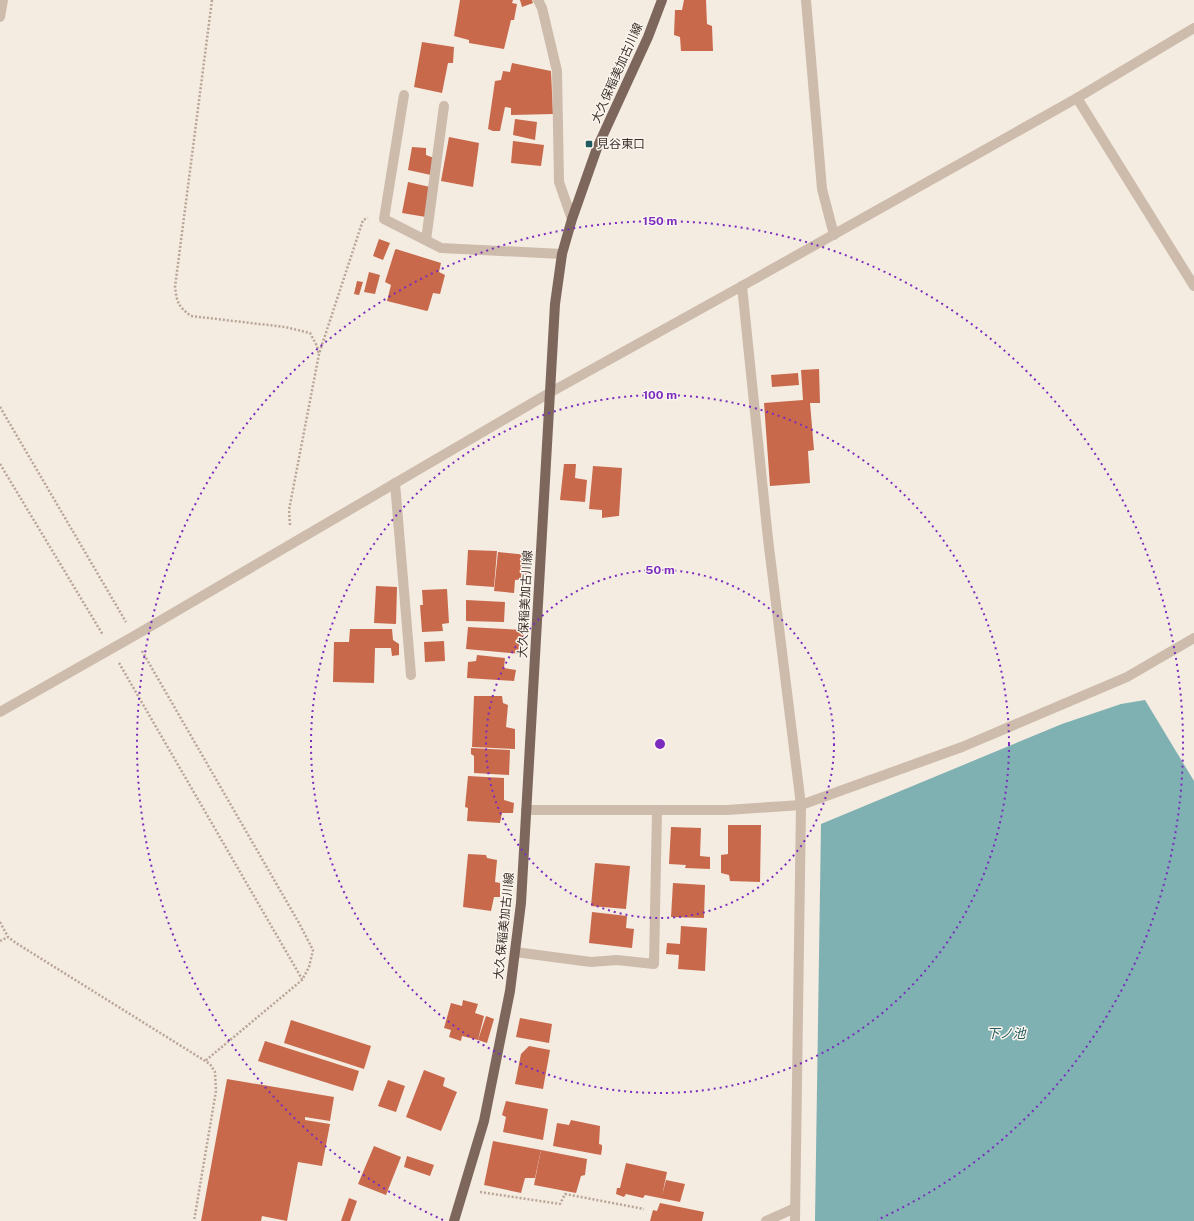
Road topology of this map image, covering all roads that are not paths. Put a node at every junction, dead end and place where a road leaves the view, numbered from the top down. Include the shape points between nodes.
1 (3, 0) edge
2 (538, 0) edge
3 (662, 0) edge
4 (806, 0) edge
5 (0, 17) edge
6 (1194, 28) edge
7 (404, 95) dead end
8 (1077, 98) junction
9 (444, 106) dead end
10 (572, 219) junction
11 (834, 234) junction
12 (426, 240) junction
13 (562, 254) junction
14 (742, 286) junction
15 (1194, 286) edge
16 (551, 392) junction
17 (395, 483) junction
18 (1194, 638) edge
19 (411, 675) dead end
20 (0, 712) edge
21 (801, 806) junction
22 (526, 810) junction
23 (658, 810) junction
24 (515, 952) junction
25 (795, 1208) junction
26 (454, 1221) edge
27 (766, 1221) edge
28 (795, 1221) edge

1 - 5 street
2 - 10 street via 557,71 559,182
3 - 10 main road, 大久保稲美加古川線 via 598,148
4 - 11 street via 822,189
6 - 8 street
7 - 12 street via 384,220
8 - 11 street
8 - 15 street
9 - 12 street
10 - 13 main road, 大久保稲美加古川線
11 - 14 street
12 - 13 street via 441,248
13 - 16 main road, 大久保稲美加古川線 via 556,304
14 - 16 street
14 - 21 street via 768,539
16 - 17 street
16 - 22 main road, 大久保稲美加古川線
17 - 19 street
17 - 20 street
18 - 21 street via 1127,677 962,747
21 - 23 street
21 - 25 street
22 - 23 street
22 - 24 main road, 大久保稲美加古川線 via 521,903
23 - 24 street via 654,964 616,960 591,962
24 - 26 main road, 大久保稲美加古川線 via 510,991 484,1121
25 - 27 street
25 - 28 street

